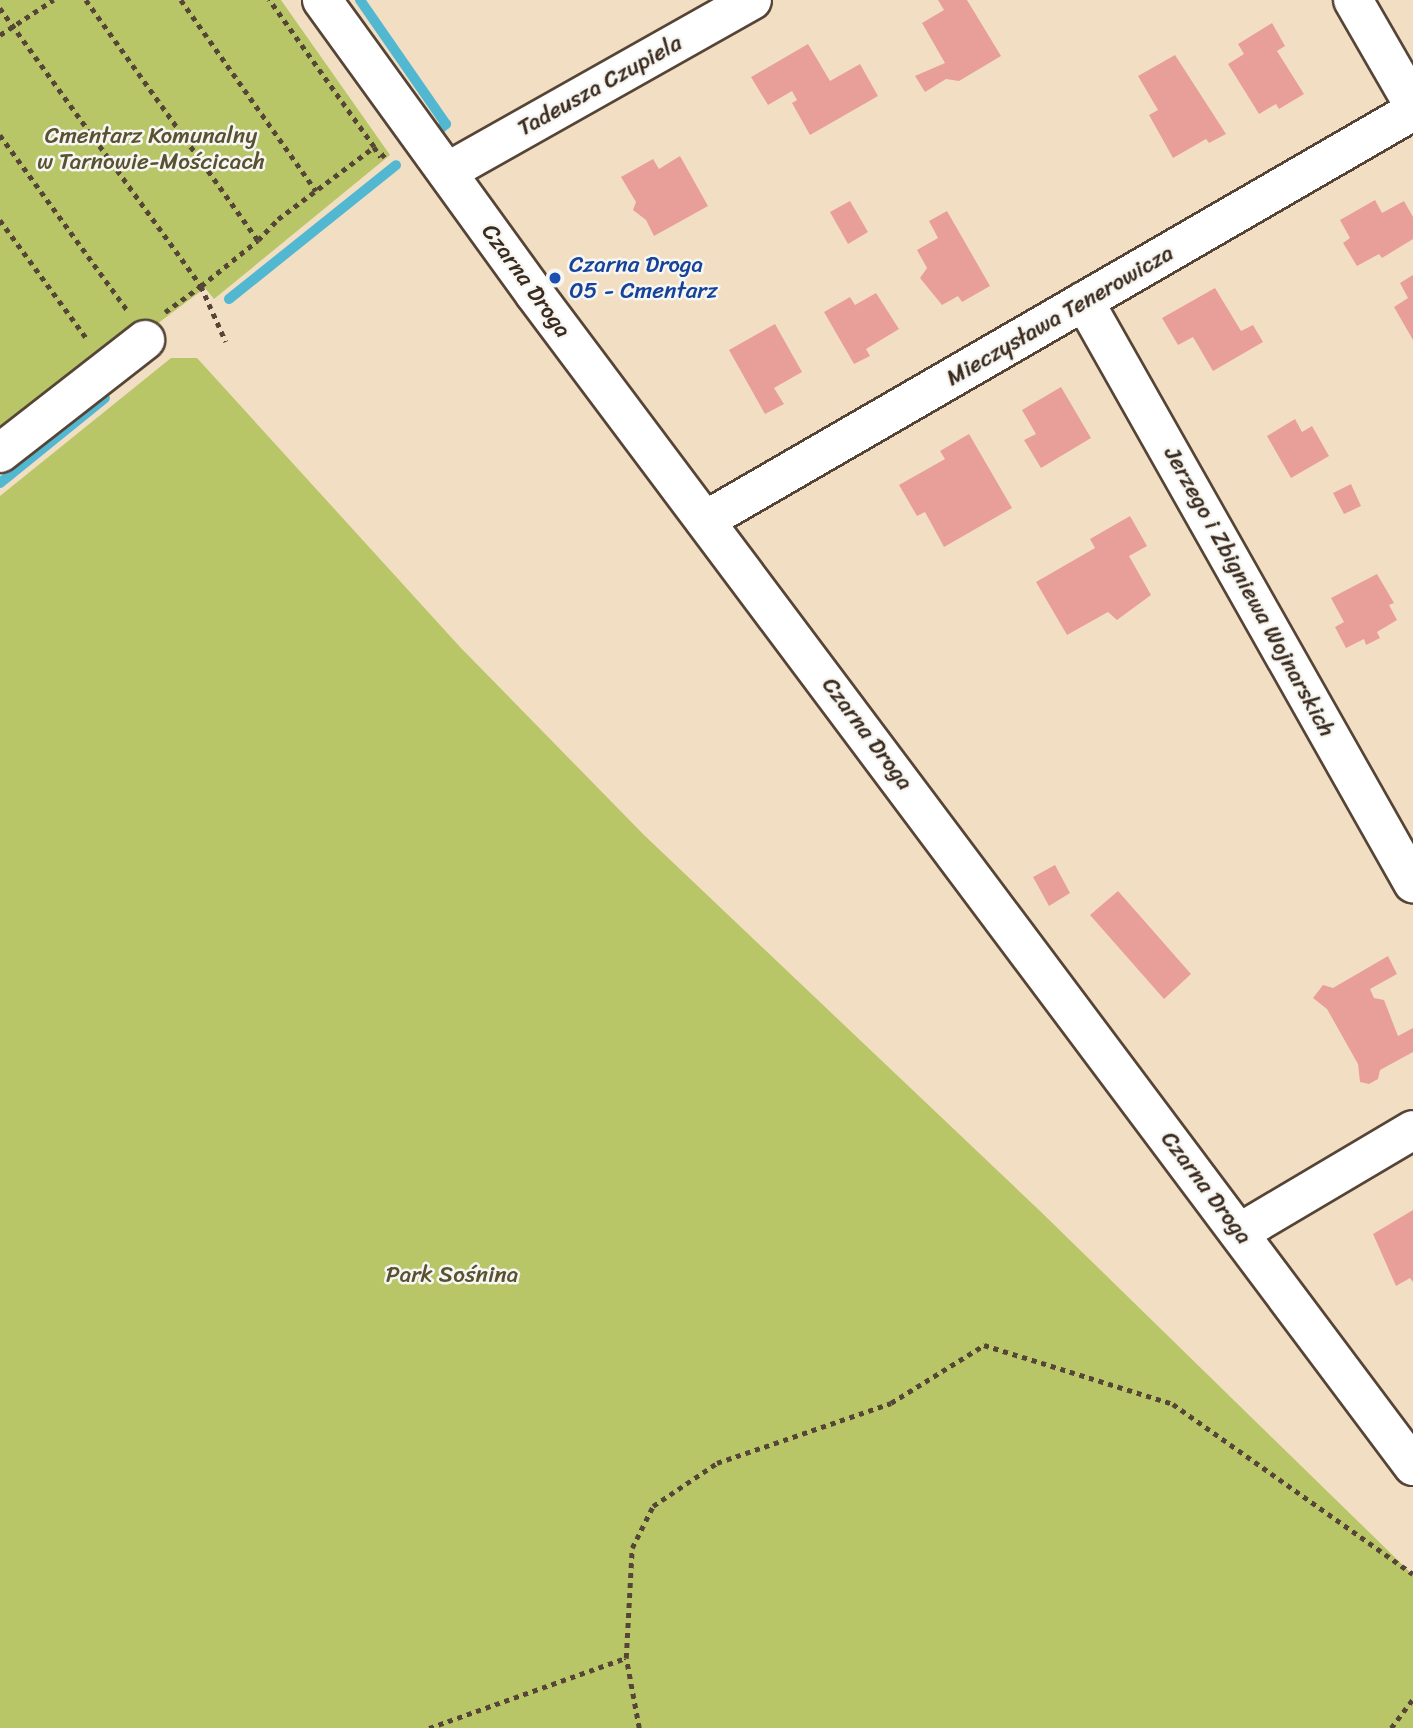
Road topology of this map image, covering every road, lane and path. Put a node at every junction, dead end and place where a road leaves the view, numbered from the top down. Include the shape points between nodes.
1 (53, 0) edge
2 (86, 0) edge
3 (181, 0) edge
4 (269, 0) edge
5 (322, 0) edge
6 (752, 0) edge
7 (1353, 0) edge
8 (0, 8) edge
9 (13, 26) junction
10 (0, 35) edge
11 (1413, 104) edge
12 (1413, 111) edge
13 (0, 135) edge
14 (447, 172) junction
15 (316, 191) junction
16 (0, 220) edge
17 (258, 240) junction
18 (201, 286) junction
19 (1084, 301) junction
20 (147, 325) junction
21 (226, 342) dead end
22 (108, 368) junction
23 (0, 453) edge
24 (706, 520) junction
25 (1413, 883) edge
26 (1413, 1130) edge
27 (1239, 1233) junction
28 (1413, 1466) edge
29 (1413, 1574) edge
30 (625, 1658) junction
31 (1413, 1699) edge
32 (429, 1728) edge
33 (639, 1728) edge
34 (1391, 1728) edge

1 - 9 path
2 - 17 path
3 - 15 path
4 - 15 path via 374,147
5 - 14 street, Czarna Droga
6 - 14 street, Tadeusza Czupiela
7 - 11 street
8 - 9 path
9 - 10 path
9 - 18 path
12 - 19 street, Mieczysława Tenerowicza
13 - 20 path
14 - 24 street, Czarna Droga
15 - 17 path
16 - 22 path
17 - 18 path
18 - 20 path
18 - 21 path
19 - 24 street, Mieczysława Tenerowicza
19 - 25 street, Jerzego i Zbigniewa Wojnarskich
20 - 22 street
22 - 23 street
24 - 27 street, Czarna Droga
26 - 27 street
27 - 28 street, Czarna Droga
29 - 30 path via 1173,1404 984,1345 891,1403 717,1463 653,1506 632,1548
30 - 32 path
30 - 33 path
31 - 34 path

